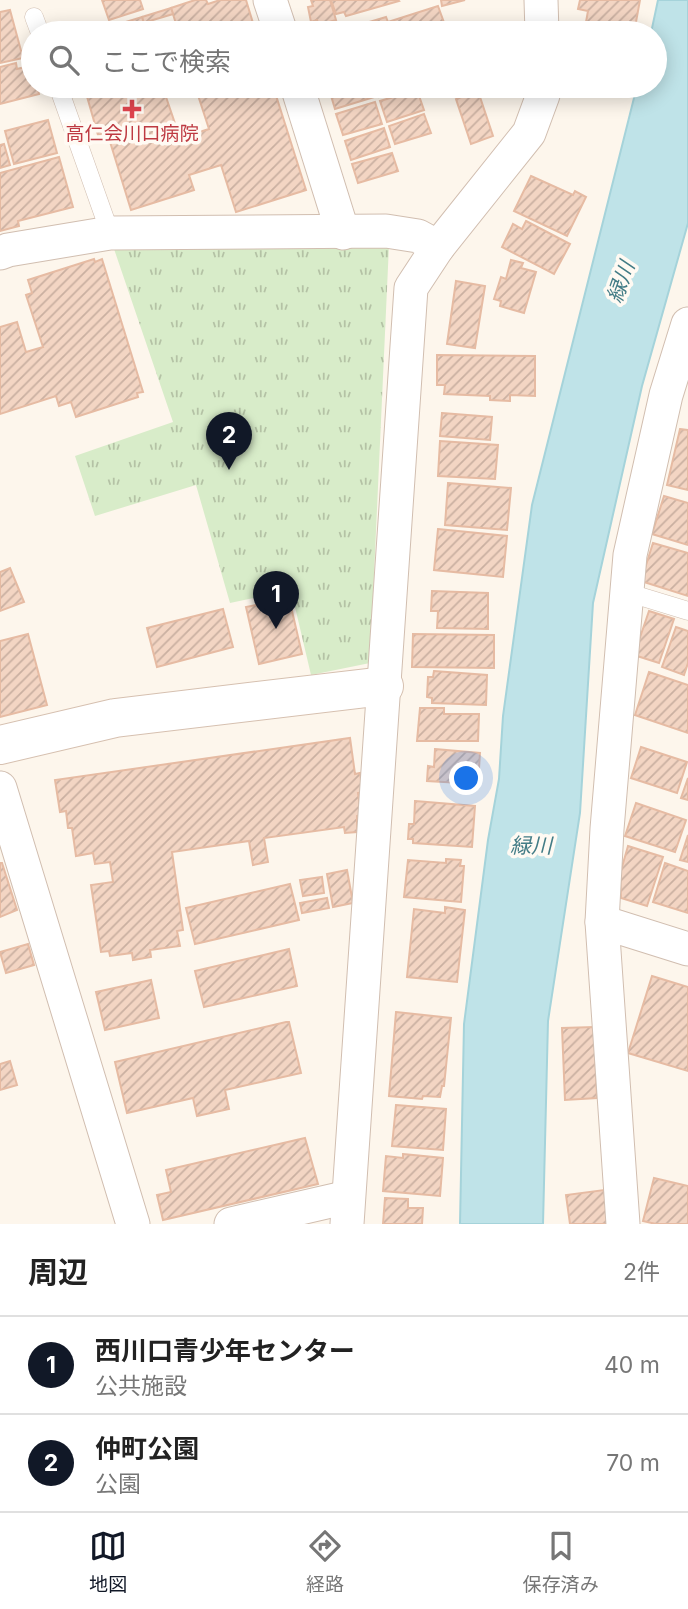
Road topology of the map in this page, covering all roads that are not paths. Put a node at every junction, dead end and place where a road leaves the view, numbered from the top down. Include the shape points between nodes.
1 (270, 0) edge
2 (541, 0) edge
3 (277, 21) edge
4 (541, 21) edge
5 (62, 98) edge
6 (301, 98) edge
7 (542, 98) edge
8 (110, 233) junction
9 (344, 233) junction
10 (438, 247) junction
11 (0, 253) edge
12 (688, 324) edge
13 (677, 398) edge
14 (626, 592) junction
15 (688, 611) edge
16 (384, 685) junction
17 (0, 745) edge
18 (0, 788) edge
19 (602, 922) junction
20 (688, 949) edge
21 (348, 1211) edge
22 (133, 1224) edge
23 (231, 1224) edge
24 (623, 1224) edge

1 - 3 street
2 - 4 street
5 - 8 lane
6 - 9 street
7 - 10 street via 529,133
8 - 9 street
8 - 11 street
9 - 10 street via 386,231 418,236
10 - 16 street via 411,288
12 - 13 street
13 - 14 street via 630,555
14 - 15 lane
14 - 19 street
16 - 17 street via 115,718
16 - 21 street
18 - 22 street
19 - 20 street
19 - 24 street
21 - 23 street

